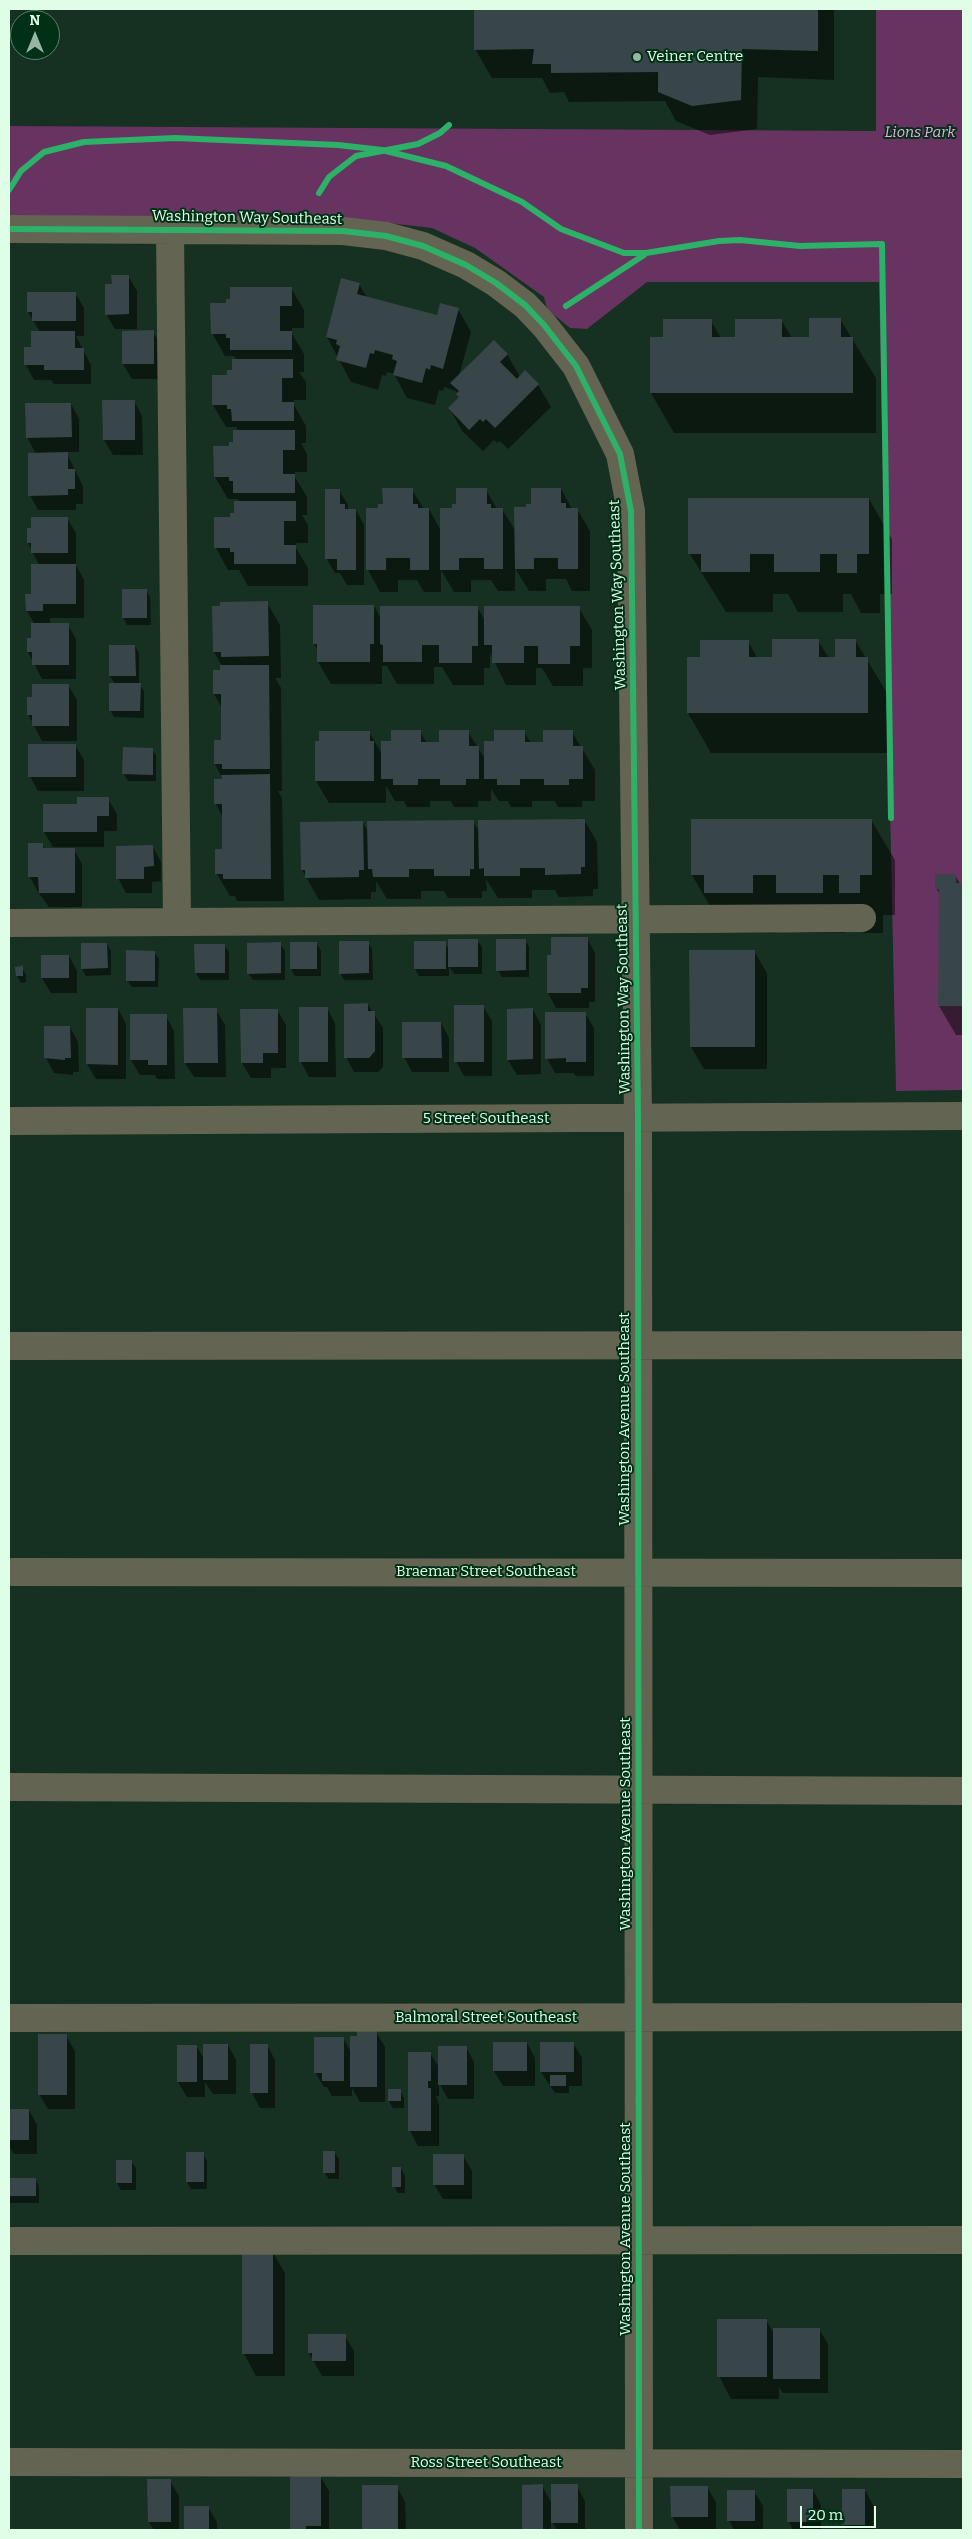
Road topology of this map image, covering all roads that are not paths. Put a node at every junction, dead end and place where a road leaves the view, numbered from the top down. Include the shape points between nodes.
1 (9, 229) edge
2 (170, 229) junction
3 (862, 918) dead end
4 (635, 919) junction
5 (177, 922) junction
6 (9, 923) edge
7 (963, 1116) edge
8 (638, 1118) junction
9 (9, 1121) edge
10 (638, 1345) junction
11 (963, 1345) edge
12 (9, 1346) edge
13 (9, 1572) edge
14 (638, 1572) junction
15 (963, 1573) edge
16 (9, 1787) edge
17 (638, 1790) junction
18 (963, 1791) edge
19 (963, 2017) edge
20 (9, 2018) edge
21 (638, 2018) junction
22 (638, 2240) junction
23 (963, 2240) edge
24 (9, 2241) edge
25 (9, 2462) edge
26 (639, 2463) junction
27 (963, 2464) edge
28 (639, 2530) edge

1 - 2 street, Washington Way Southeast
2 - 4 street, Washington Way Southeast via 343,231 386,236 423,246 466,265 525,305 576,366 620,454 631,511
2 - 5 street
3 - 4 street
4 - 5 street
4 - 8 street, Washington Way Southeast
5 - 6 street
7 - 8 street, 5 Street Southeast
8 - 9 street, 5 Street Southeast
8 - 10 street, Washington Avenue Southeast
10 - 11 street
10 - 12 street
10 - 14 street, Washington Avenue Southeast
13 - 14 street, Braemar Street Southeast
14 - 15 street, Braemar Street Southeast
14 - 17 street, Washington Avenue Southeast
16 - 17 street
17 - 18 street
17 - 21 street, Washington Avenue Southeast
19 - 21 street, Balmoral Street Southeast
20 - 21 street, Balmoral Street Southeast
21 - 22 street, Washington Avenue Southeast
22 - 23 street
22 - 24 street
22 - 26 street, Washington Avenue Southeast
25 - 26 street, Ross Street Southeast
26 - 27 street, Ross Street Southeast
26 - 28 street, Washington Avenue Southeast

